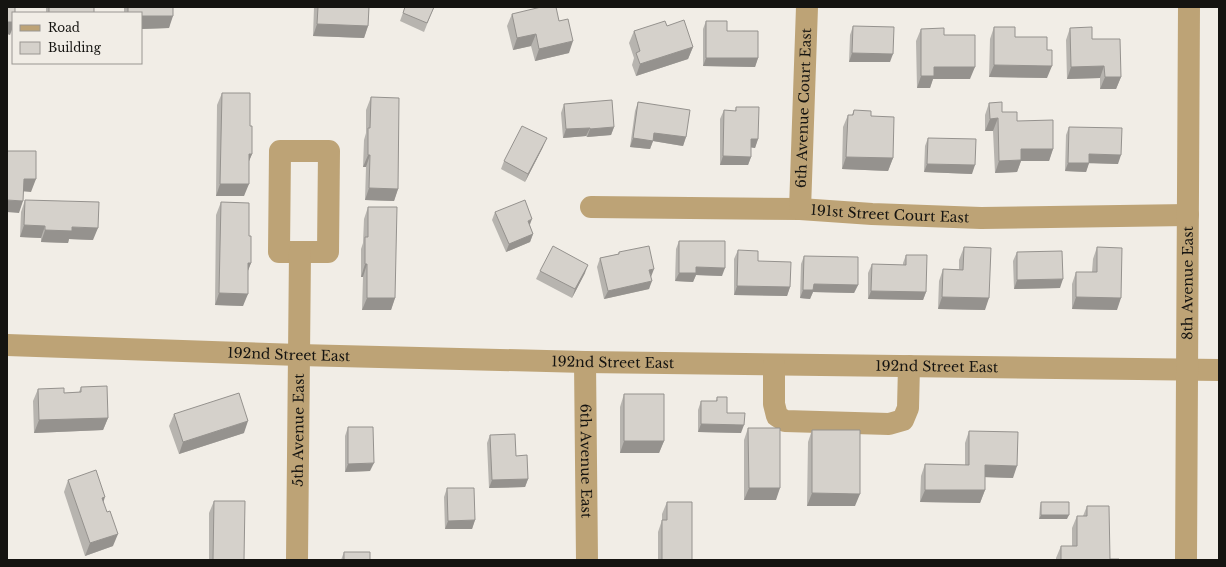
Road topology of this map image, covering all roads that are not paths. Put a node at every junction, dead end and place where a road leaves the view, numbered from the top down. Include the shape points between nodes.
1 (807, 7) edge
2 (1189, 7) edge
3 (592, 207) dead end
4 (800, 209) junction
5 (1188, 215) junction
6 (300, 252) junction
7 (7, 345) edge
8 (299, 355) junction
9 (585, 362) junction
10 (774, 365) junction
11 (909, 366) junction
12 (1187, 370) junction
13 (1219, 370) edge
14 (297, 560) edge
15 (587, 560) edge
16 (1186, 560) edge

1 - 4 street, 6th Avenue Court East
2 - 5 street, 8th Avenue East
3 - 4 street, 191st Street Court East
4 - 5 street, 191st Street Court East via 981,218
5 - 12 street, 8th Avenue East
6 - 6 street via 279,252 280,151 328,151 328,252
6 - 8 street, 5th Avenue East
7 - 8 street, 192nd Street East
8 - 9 street, 192nd Street East
8 - 14 street, 5th Avenue East
9 - 10 street, 192nd Street East
9 - 15 street, 6th Avenue East
10 - 11 street, 192nd Street East
10 - 11 street via 774,404 777,416 785,421 889,424 903,420 908,408
11 - 12 street, 192nd Street East
12 - 13 street, 192nd Street East
12 - 16 street, 8th Avenue East

